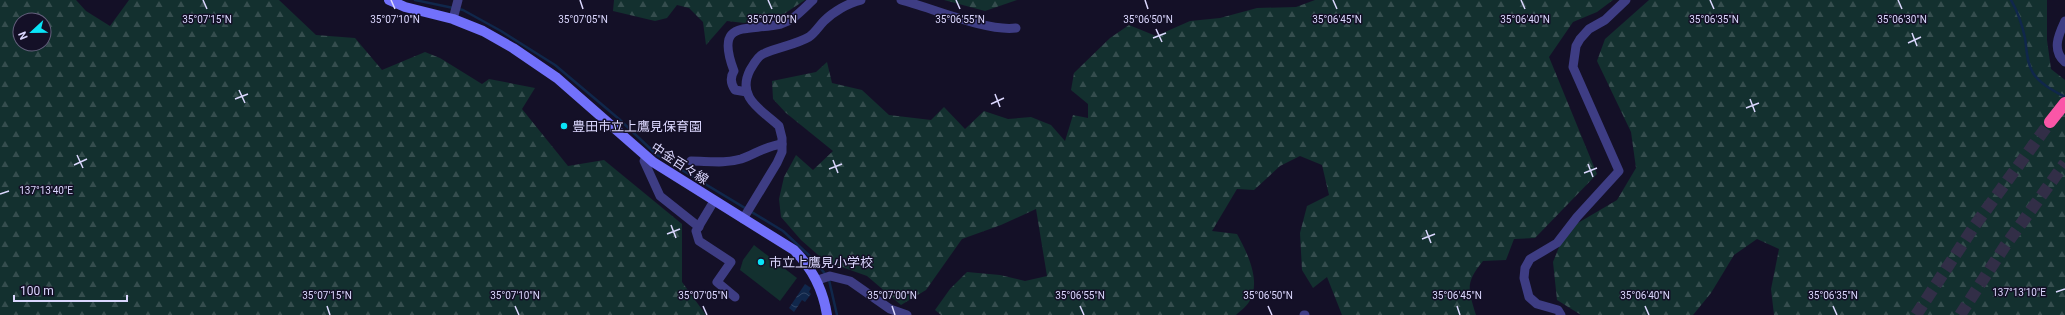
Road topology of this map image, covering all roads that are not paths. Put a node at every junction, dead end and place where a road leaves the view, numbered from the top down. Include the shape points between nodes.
1 (389, 0) edge
2 (813, 0) edge
3 (861, 0) edge
4 (901, 0) edge
5 (1626, 0) edge
6 (457, 3) edge
7 (453, 17) junction
8 (2065, 21) edge
9 (1016, 28) dead end
10 (2065, 62) edge
11 (747, 92) junction
12 (2062, 107) edge
13 (2050, 122) tunnel mouth
14 (782, 144) junction
15 (646, 157) junction
16 (691, 161) dead end
17 (714, 201) junction
18 (744, 218) junction
19 (699, 227) junction
20 (819, 280) junction
21 (734, 298) dead end
22 (827, 315) edge
23 (907, 315) edge
24 (1562, 315) edge

1 - 7 main road, 中金百々線 via 405,7
2 - 11 street via 791,20 738,30 730,36 729,55 734,71 732,86 735,90
3 - 11 street via 839,9 804,40 761,55 746,77
4 - 9 street via 975,22
5 - 24 street via 1606,20 1589,29 1580,39 1576,46 1573,68 1619,171 1556,243 1530,260 1525,268 1524,282 1529,297 1537,304 1558,310
6 - 7 street
7 - 15 main road, 中金百々線 via 513,48 557,78
8 - 10 street via 2056,47
11 - 14 street via 757,109 779,126
12 - 13 highway
14 - 16 street via 763,148 741,159
14 - 18 street via 777,163
15 - 17 main road, 中金百々線
15 - 19 street via 644,161 660,196
17 - 18 main road, 中金百々線
17 - 19 street
18 - 20 main road, 中金百々線 via 794,250
19 - 21 street via 696,231 699,241 731,262 717,282
20 - 22 main road, 中金百々線
20 - 23 street via 830,276 850,281 890,309

